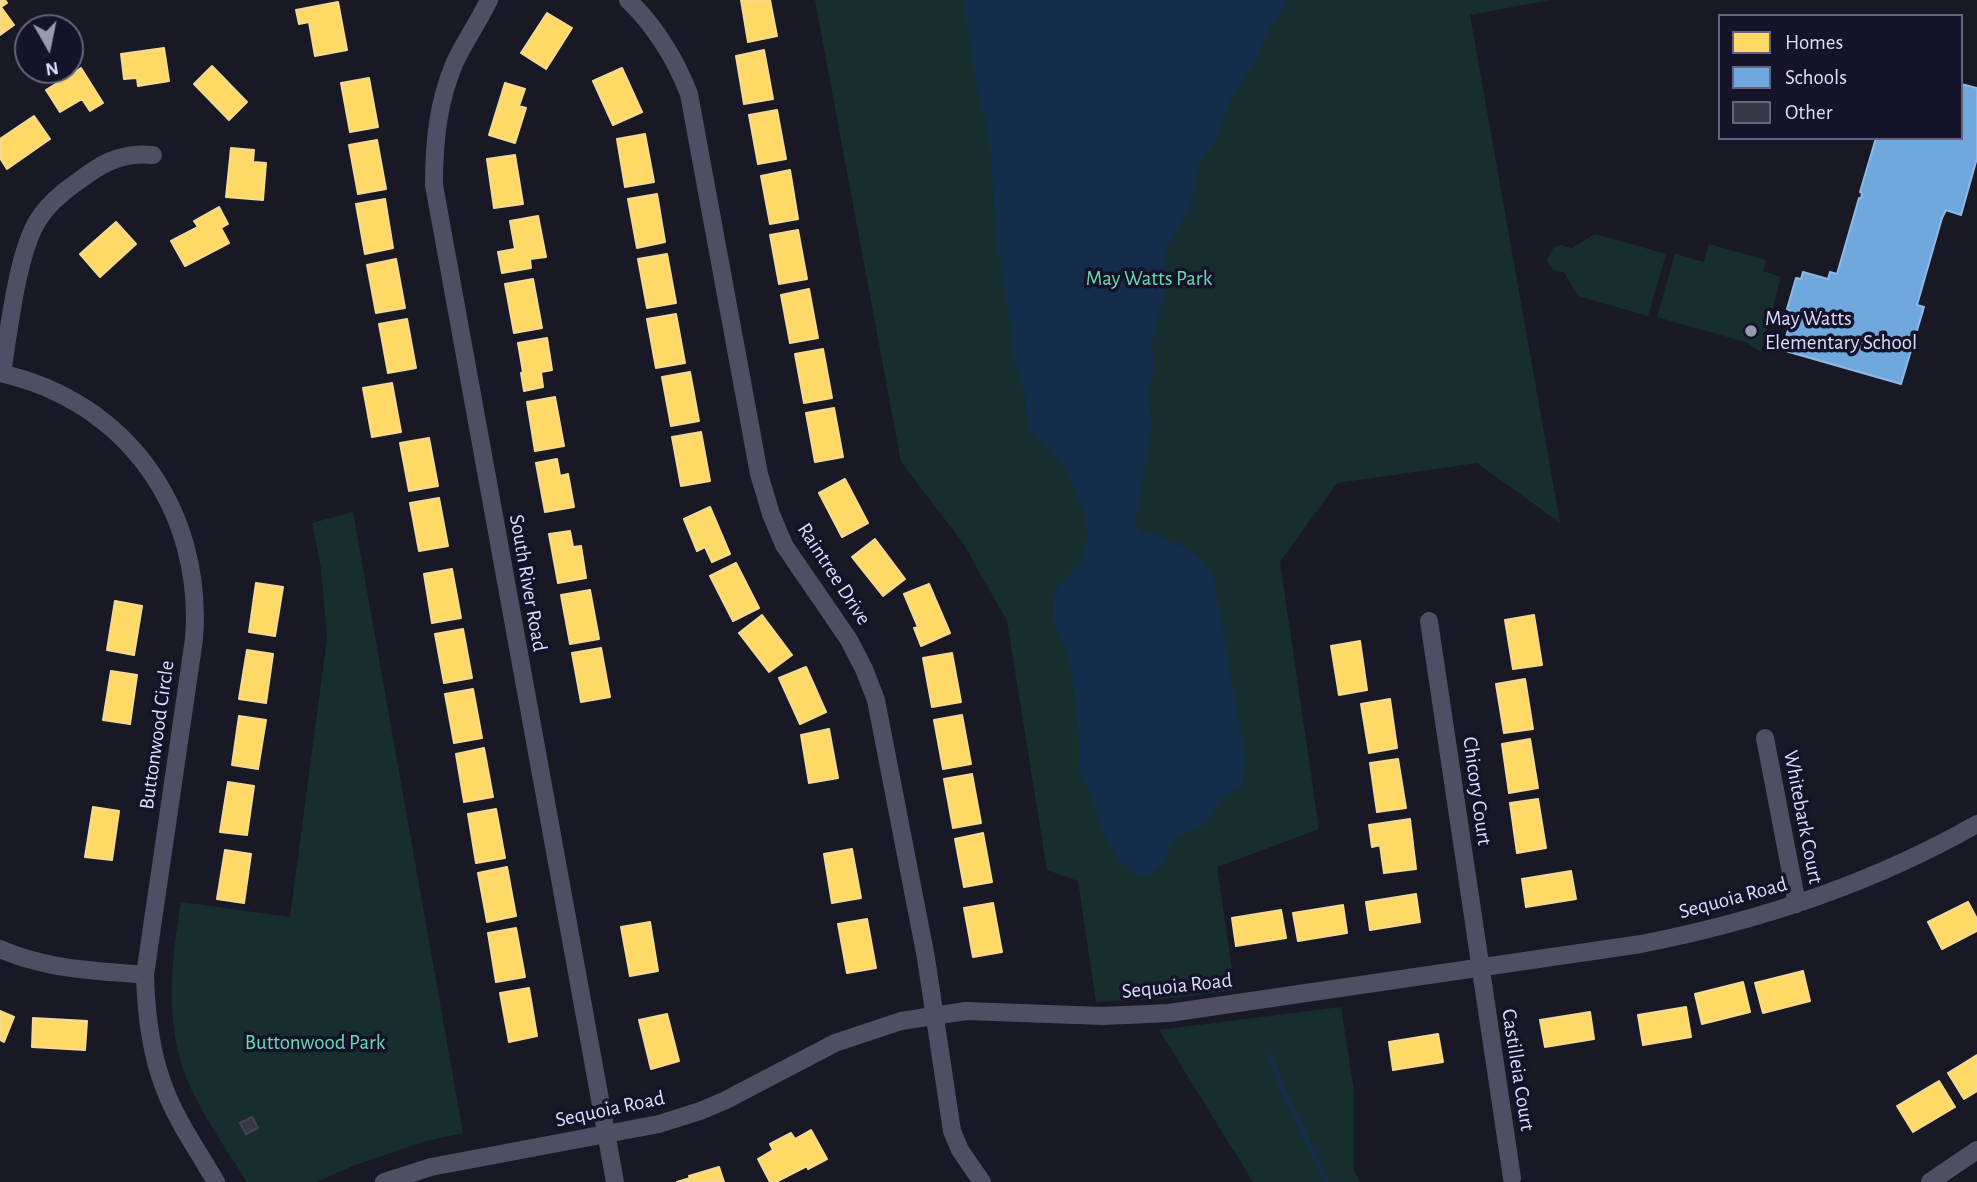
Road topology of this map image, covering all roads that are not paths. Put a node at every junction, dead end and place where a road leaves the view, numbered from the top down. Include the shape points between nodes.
1 (489, 0) edge
2 (628, 0) edge
3 (153, 155) dead end
4 (1, 373) edge
5 (1429, 621) dead end
6 (1765, 738) dead end
7 (1977, 824) edge
8 (1797, 904) junction
9 (0, 949) edge
10 (1480, 968) junction
11 (145, 975) junction
12 (935, 1016) junction
13 (606, 1134) junction
14 (1977, 1150) edge
15 (1512, 1178) dead end
16 (216, 1182) edge
17 (384, 1182) edge
18 (615, 1182) edge
19 (982, 1182) edge
20 (1930, 1182) edge

1 - 13 street, South River Road via 447,85 436,132 434,185
2 - 12 street, Raintree Drive via 668,50 689,94 759,474 771,514 795,564 849,640 876,700
3 - 4 street via 124,155 106,162 62,193 38,219 20,271
4 - 11 street, Buttonwood Circle via 54,391 89,410 123,439 146,463 168,499 190,558 196,596 194,639
5 - 10 street, Chicory Court
6 - 8 street, Whitebark Court
7 - 8 street, Sequoia Road via 1887,870
8 - 10 street, Sequoia Road via 1676,937
9 - 11 street via 50,966
10 - 12 street, Sequoia Road via 1169,1013 1080,1016 966,1011
10 - 15 street, Castilleia Court
11 - 16 street, Buttonwood Circle via 146,1010 163,1086
12 - 13 street, Sequoia Road via 901,1021 835,1043 700,1111
12 - 19 street, Raintree Drive via 952,1131
13 - 17 street, Sequoia Road via 442,1165
13 - 18 street, South River Road
14 - 20 street

